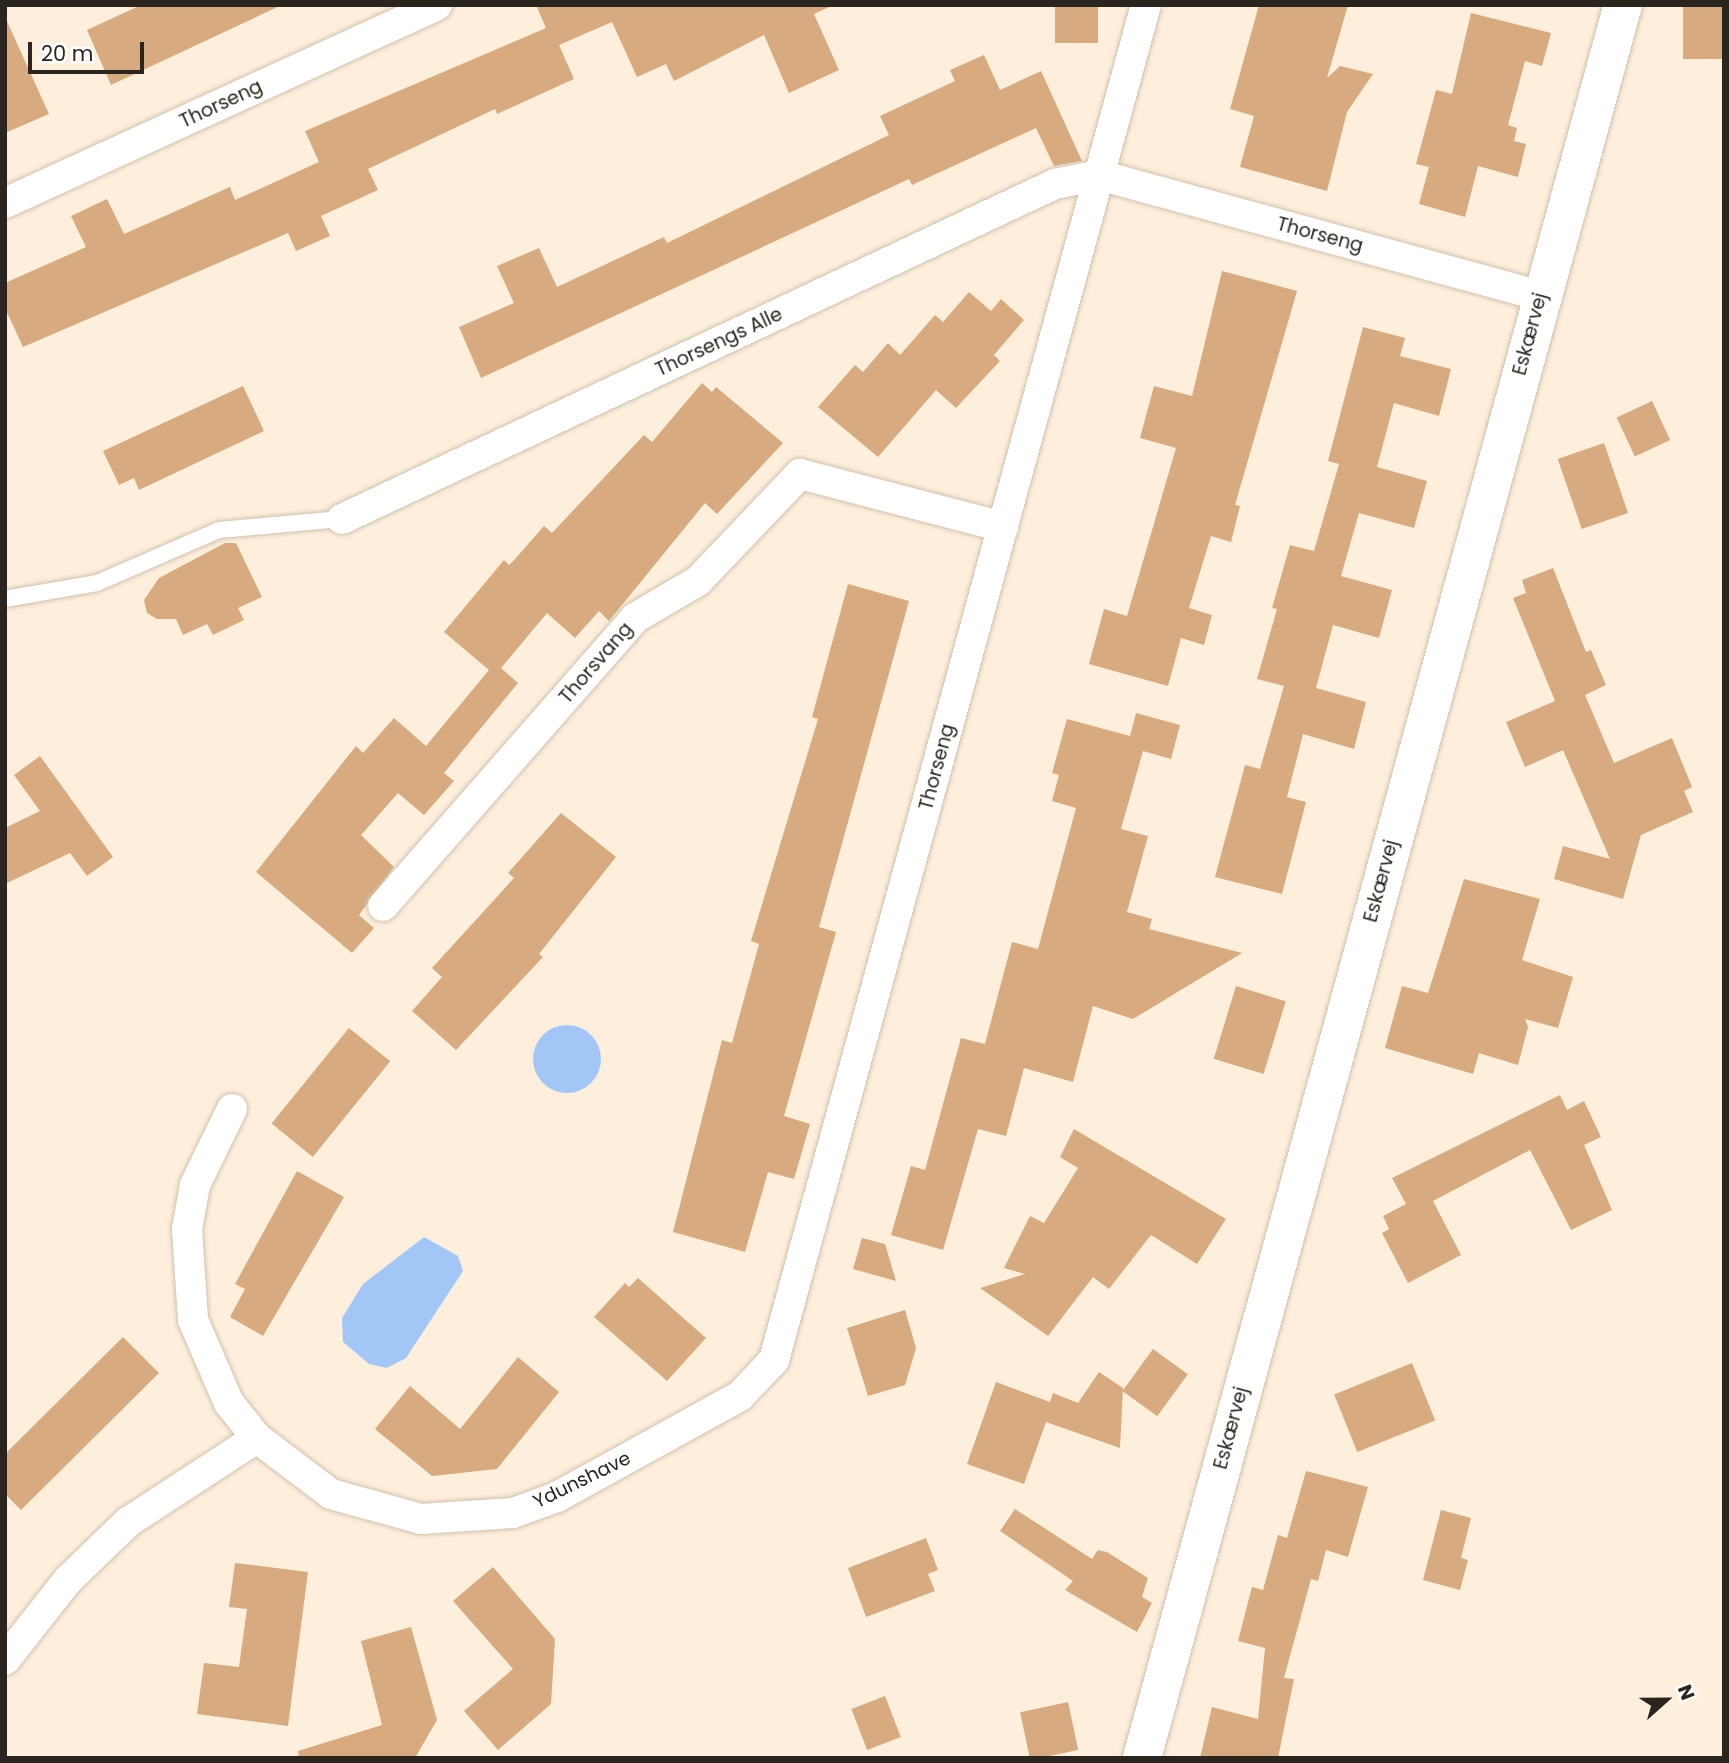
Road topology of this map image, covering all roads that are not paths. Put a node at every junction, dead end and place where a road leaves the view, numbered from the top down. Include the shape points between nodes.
1 (437, 5) edge
2 (1146, 5) edge
3 (1623, 5) edge
4 (1099, 175) junction
5 (5, 203) edge
6 (1541, 296) junction
7 (342, 519) joint
8 (1003, 527) junction
9 (5, 599) edge
10 (383, 906) dead end
11 (232, 1109) dead end
12 (774, 1360) joint
13 (257, 1438) junction
14 (5, 1660) edge
15 (1142, 1758) edge

1 - 5 street, Thorseng
2 - 4 street, Thorseng
3 - 6 street, Eskærvej
4 - 6 street, Thorseng
4 - 7 street, Thorsengs Alle via 1055,184
4 - 8 street, Thorseng
6 - 15 street, Eskærvej
7 - 9 lane via 219,530 97,583
8 - 10 street, Thorsvang via 800,474 698,581 635,618
8 - 12 street, Thorseng
11 - 13 street, Ydunshave via 195,1185 186,1275 207,1363
12 - 13 street, Ydunshave via 740,1396 557,1497 513,1513 467,1520 386,1513 331,1493
13 - 14 street via 128,1522 68,1580

